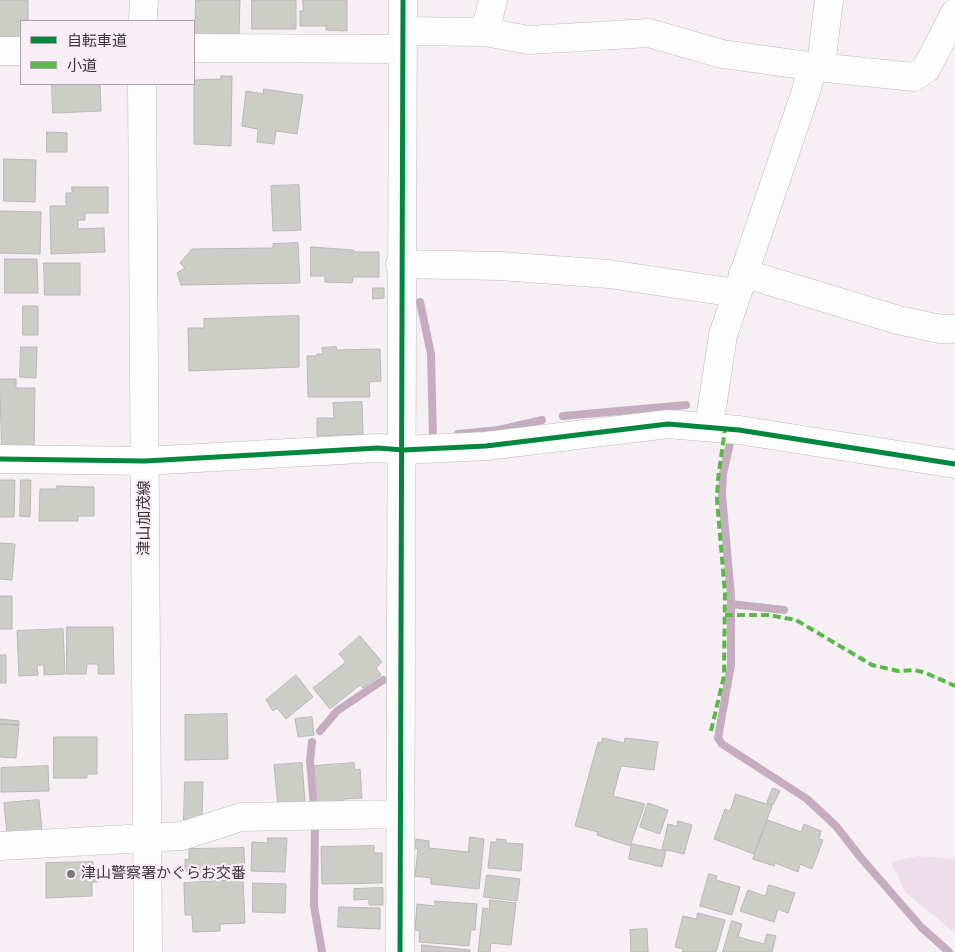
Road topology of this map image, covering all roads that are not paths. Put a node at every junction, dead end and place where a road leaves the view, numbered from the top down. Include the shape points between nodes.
1 (144, 0) edge
2 (403, 0) edge
3 (493, 0) edge
4 (829, 0) edge
5 (955, 13) edge
6 (143, 20) edge
7 (485, 32) junction
8 (403, 40) junction
9 (195, 48) edge
10 (0, 51) edge
11 (20, 51) edge
12 (817, 68) junction
13 (142, 85) edge
14 (400, 264) junction
15 (739, 283) junction
16 (955, 329) edge
17 (709, 427) junction
18 (403, 450) junction
19 (0, 459) edge
20 (145, 461) junction
21 (955, 464) edge
22 (400, 814) junction
23 (148, 837) junction
24 (0, 846) edge
25 (148, 952) edge
26 (400, 952) edge

1 - 6 street
2 - 8 street
3 - 7 street
4 - 12 street via 822,57
5 - 12 street via 926,69 914,77
7 - 8 street
7 - 12 street via 529,40 649,33 722,54
8 - 9 street
8 - 14 street
10 - 11 street
12 - 15 street via 810,75
13 - 20 street, 津山加茂線
14 - 15 street via 500,266
14 - 18 street
15 - 16 street via 940,329
15 - 17 street via 723,336
17 - 18 street via 668,424 486,446
17 - 21 street
18 - 20 street
18 - 22 street via 399,593
19 - 20 street
20 - 23 street, 津山加茂線
22 - 23 street via 241,817 182,836
22 - 26 street
23 - 24 street
23 - 25 street, 津山加茂線

